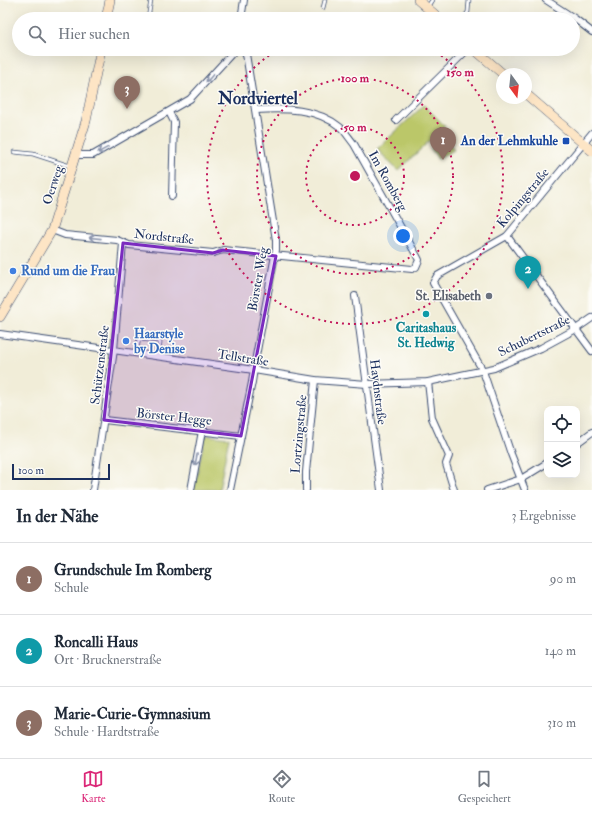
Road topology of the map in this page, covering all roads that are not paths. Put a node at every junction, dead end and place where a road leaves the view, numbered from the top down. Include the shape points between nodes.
1 (110, 0) edge
2 (151, 0) edge
3 (244, 0) edge
4 (325, 0) edge
5 (418, 0) edge
6 (469, 0) edge
7 (546, 0) edge
8 (429, 4) edge
9 (323, 8) dead end
10 (107, 12) edge
11 (149, 12) edge
12 (242, 12) edge
13 (468, 12) edge
14 (565, 12) edge
15 (580, 23) edge
16 (592, 32) edge
17 (100, 56) edge
18 (230, 56) edge
19 (245, 56) edge
20 (461, 56) edge
21 (482, 56) edge
22 (496, 68) edge
23 (532, 99) edge
24 (256, 110) junction
25 (169, 112) junction
26 (396, 120) dead end
27 (592, 133) edge
28 (583, 143) junction
29 (592, 151) edge
30 (14, 152) dead end
31 (76, 155) junction
32 (72, 167) junction
33 (172, 196) dead end
34 (52, 230) junction
35 (507, 236) junction
36 (123, 243) junction
37 (276, 256) junction
38 (355, 296) dead end
39 (0, 317) edge
40 (592, 318) edge
41 (576, 329) junction
42 (0, 334) edge
43 (114, 350) junction
44 (592, 352) edge
45 (136, 353) junction
46 (158, 356) junction
47 (254, 370) junction
48 (483, 371) junction
49 (315, 380) junction
50 (428, 382) junction
51 (366, 384) junction
52 (104, 420) junction
53 (202, 431) junction
54 (592, 432) edge
55 (241, 436) junction
56 (578, 442) edge
57 (544, 465) edge
58 (521, 479) junction
59 (93, 490) edge
60 (190, 490) edge
61 (230, 490) edge
62 (306, 490) edge
63 (381, 490) edge
64 (454, 490) edge
65 (487, 490) edge
66 (525, 490) edge

1 - 10 main road
2 - 11 lane
3 - 12 street
4 - 9 lane
5 - 8 main road
6 - 13 lane
7 - 14 street
15 - 16 street
17 - 31 main road, Oerweg
18 -> 25 street via 190,99
19 - 24 street, Börster Weg
20 - 26 street
21 - 22 main road
23 - 28 main road
24 - 37 street, Börster Weg via 276,240
24 - 37 street, Im Romberg via 294,110 317,114 340,127 354,144 419,262 412,269
25 -> 31 street via 93,155
25 - 33 street via 174,122
27 - 28 street
28 - 29 main road
28 - 35 street, Kolpingstraße
30 - 32 lane via 33,154
31 - 32 main road, Oerweg
32 - 34 main road, Oerweg
36 -> 34 street, Nordstraße via 117,240 65,235
34 - 39 main road, Oerweg
35 - 41 street
35 - 48 street, Kolpingstraße via 437,276 433,283
37 -> 36 street, Nordstraße via 223,250 213,253
36 - 43 street, Schützenstraße
37 - 47 street, Börster Weg
38 - 51 street, Haydnstraße
40 - 41 street, Schubertstraße
41 - 44 street
41 - 48 street, Schubertstraße via 541,348
42 - 43 street, Tellstraße
43 - 45 street, Tellstraße
43 - 52 street, Schützenstraße
45 - 46 street, Tellstraße
45 - 46 lane via 139,339 158,341
46 - 47 street, Tellstraße
47 - 49 street, Tellstraße
47 - 55 street, Börster Weg
48 - 50 street, Tellstraße
48 - 58 street
49 - 51 street, Tellstraße
49 - 62 street, Lortzingstraße
50 - 51 street, Tellstraße
50 - 64 street via 432,418 449,456 446,464
51 - 63 street, Haydnstraße
52 - 53 street, Börster Hegge
52 - 59 street, Schützenstraße
53 - 55 street, Börster Hegge
53 -> 60 street
54 - 56 street
55 - 61 street, Börster Weg
57 - 58 street
58 - 65 street
58 - 66 street

